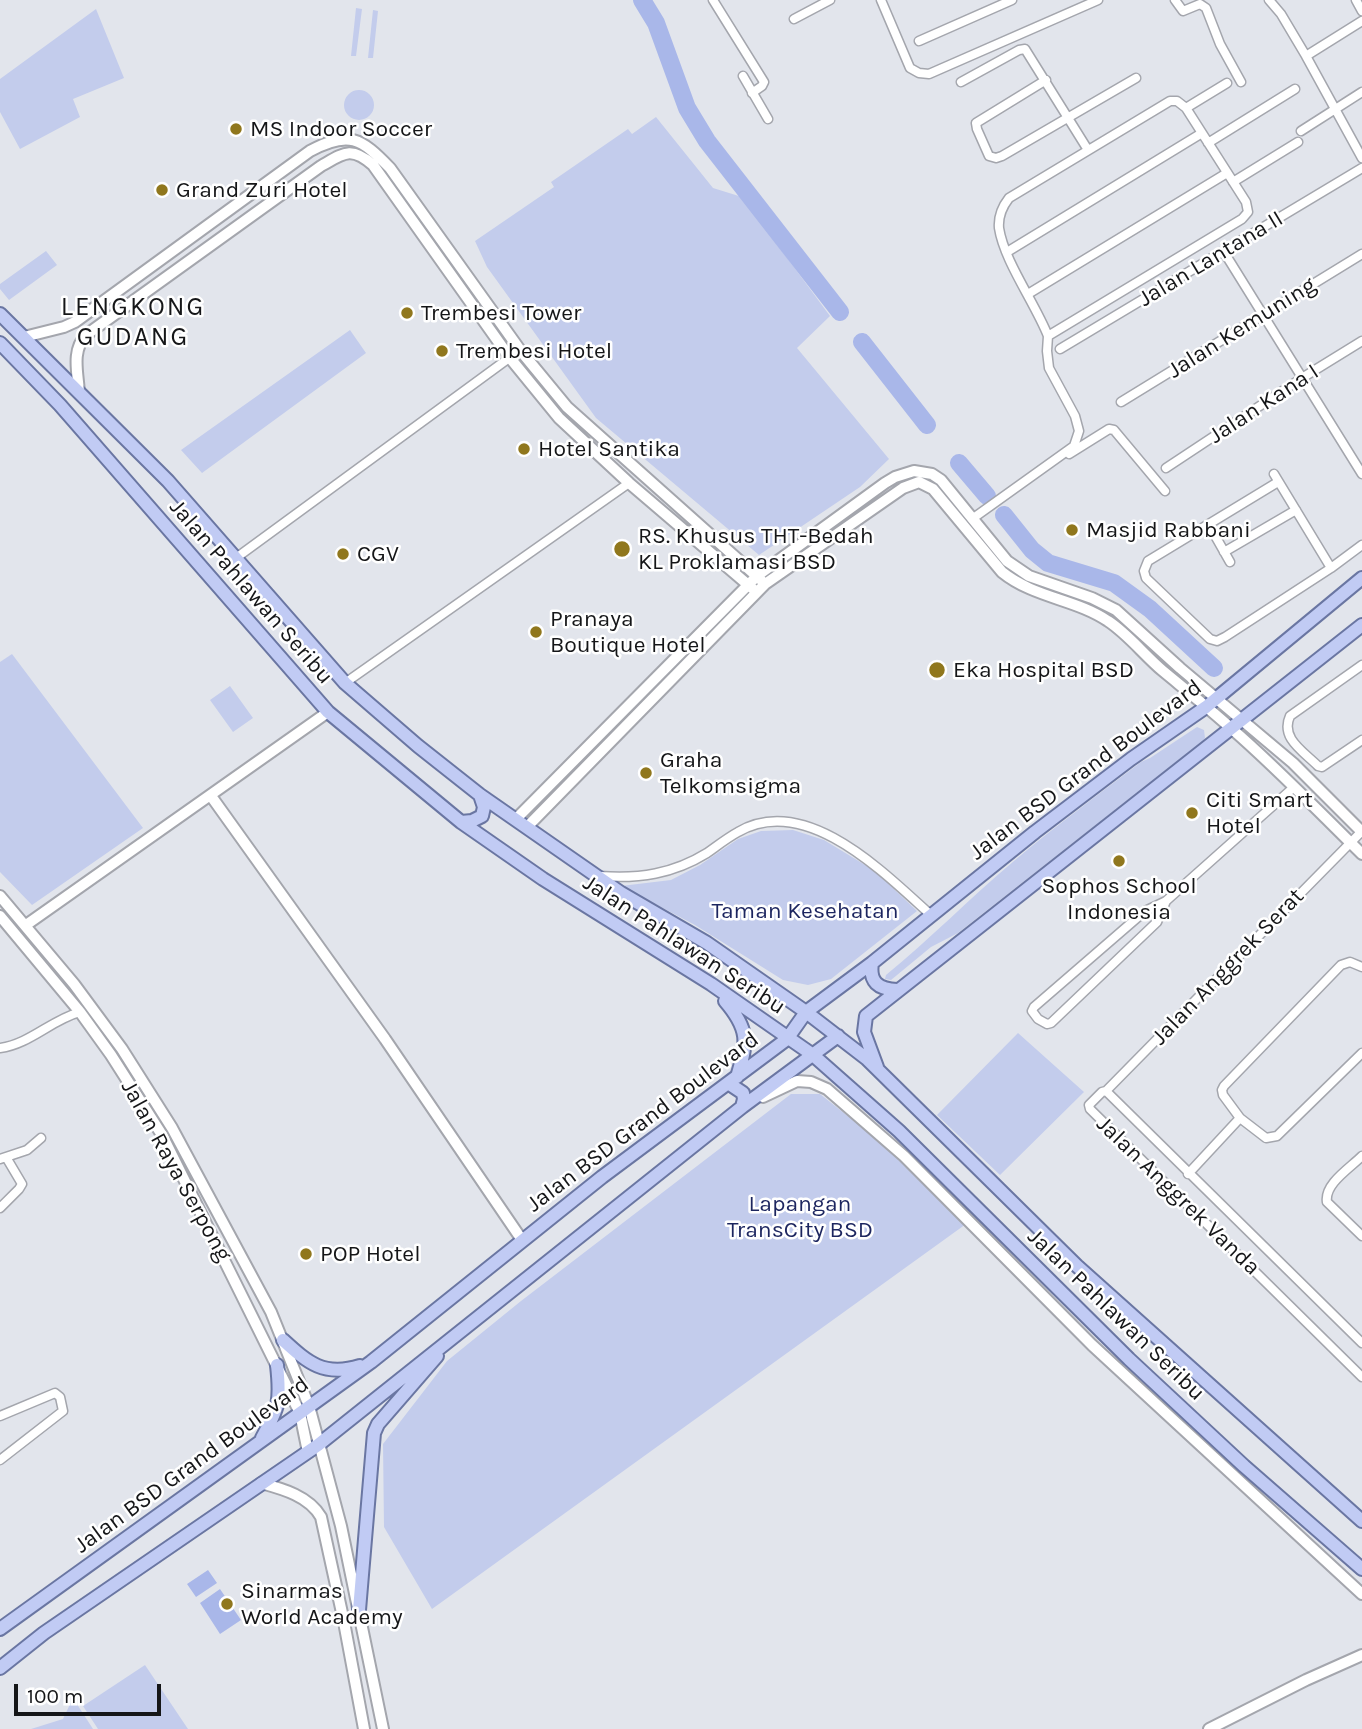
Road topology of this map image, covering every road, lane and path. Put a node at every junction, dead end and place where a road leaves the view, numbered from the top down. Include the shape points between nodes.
1 (713, 0) edge
2 (830, 0) edge
3 (881, 0) edge
4 (1012, 0) edge
5 (1098, 0) edge
6 (1175, 0) edge
7 (1269, 0) edge
8 (1356, 0) edge
9 (1362, 11) edge
10 (794, 19) dead end
11 (1362, 21) edge
12 (919, 41) dead end
13 (1306, 56) junction
14 (743, 76) dead end
15 (1136, 78) dead end
16 (1046, 80) junction
17 (961, 82) dead end
18 (1241, 82) dead end
19 (1227, 83) dead end
20 (1295, 89) dead end
21 (1362, 92) edge
22 (752, 93) junction
23 (1186, 108) junction
24 (1333, 108) junction
25 (1068, 117) junction
26 (768, 119) dead end
27 (1301, 131) dead end
28 (1202, 133) junction
29 (342, 139) junction
30 (1298, 142) dead end
31 (1208, 143) junction
32 (1088, 150) junction
33 (347, 152) junction
34 (1362, 158) edge
35 (1362, 168) edge
36 (1227, 173) junction
37 (1233, 182) junction
38 (1007, 251) junction
39 (1224, 252) junction
40 (1362, 254) edge
41 (1028, 294) junction
42 (0, 314) edge
43 (1264, 316) junction
44 (75, 322) junction
45 (86, 334) junction
46 (1048, 336) junction
47 (24, 337) junction
48 (1362, 341) edge
49 (0, 343) edge
50 (1060, 349) dead end
51 (520, 350) junction
52 (510, 358) junction
53 (1302, 378) junction
54 (79, 393) junction
55 (1121, 402) dead end
56 (1059, 458) junction
57 (1166, 468) dead end
58 (1362, 474) edge
59 (629, 483) junction
60 (1165, 491) dead end
61 (1296, 510) junction
62 (972, 519) junction
63 (1209, 525) junction
64 (981, 538) junction
65 (1362, 545) edge
66 (1224, 552) junction
67 (236, 558) junction
68 (1230, 562) dead end
69 (1331, 568) junction
70 (1362, 578) edge
71 (761, 580) junction
72 (753, 589) junction
73 (1362, 625) edge
74 (1362, 665) edge
75 (345, 683) junction
76 (1217, 698) junction
77 (1206, 707) junction
78 (625, 709) junction
79 (328, 712) junction
80 (634, 718) junction
81 (1242, 718) junction
82 (1231, 727) junction
83 (1362, 740) edge
84 (1294, 787) junction
85 (480, 795) junction
86 (211, 796) junction
87 (516, 819) junction
88 (461, 822) junction
89 (527, 827) junction
90 (1362, 832) edge
91 (1350, 842) junction
92 (1362, 854) edge
93 (597, 876) junction
94 (0, 896) edge
95 (1166, 901) junction
96 (932, 915) junction
97 (0, 916) edge
98 (26, 925) junction
99 (872, 963) junction
100 (1362, 967) edge
101 (711, 985) junction
102 (897, 990) junction
103 (80, 1012) junction
104 (806, 1012) junction
105 (838, 1036) junction
106 (787, 1039) junction
107 (0, 1048) edge
108 (124, 1052) junction
109 (1362, 1053) edge
110 (813, 1055) junction
111 (114, 1059) junction
112 (878, 1069) junction
113 (733, 1080) junction
114 (1104, 1091) junction
115 (739, 1110) junction
116 (1240, 1118) junction
117 (41, 1138) dead end
118 (1362, 1156) edge
119 (3, 1158) edge
120 (1188, 1174) junction
121 (0, 1208) edge
122 (1362, 1236) edge
123 (522, 1240) junction
124 (461, 1329) junction
125 (283, 1340) junction
126 (1362, 1343) edge
127 (371, 1362) junction
128 (277, 1365) junction
129 (1362, 1377) edge
130 (305, 1410) junction
131 (0, 1416) edge
132 (260, 1442) junction
133 (313, 1448) junction
134 (0, 1460) edge
135 (261, 1483) junction
136 (1362, 1521) edge
137 (1362, 1569) edge
138 (1362, 1594) edge
139 (359, 1610) junction
140 (0, 1629) edge
141 (1362, 1656) edge
142 (0, 1668) edge
143 (363, 1729) edge
144 (383, 1729) edge
145 (1209, 1729) edge

1 - 22 street via 764,82
2 - 10 street
3 - 5 street via 908,64 929,74
4 - 12 street
6 - 18 street via 1183,11 1200,5 1206,8
7 - 13 street
8 - 9 street
11 - 13 street
13 - 24 street
14 - 22 street
15 - 25 street
16 - 17 street via 1025,49
16 - 25 street
16 - 25 street via 976,123 989,156 1002,156
19 - 23 street
20 - 31 street
21 - 24 street
22 - 26 street
23 - 28 street
23 - 32 street via 1170,101
24 - 27 street
24 - 34 street
25 - 32 street
28 - 31 street
28 - 38 street
29 - 33 street
29 - 44 street via 310,151
29 - 51 street via 372,148 390,168
30 - 37 street
31 - 36 street
32 - 38 street via 1009,198 1001,209 999,226
33 - 45 street
33 - 52 street via 373,165
35 - 39 street, Jalan Lantana II
36 - 37 street
36 - 41 street
37 - 46 street via 1246,202 1248,212 1242,219
38 - 41 street
39 - 43 street
39 - 50 street, Jalan Lantana II
40 - 43 street, Jalan Kemuning
41 - 46 street
42 - 47 main road, Jalan Pahlawan Seribu
43 - 53 street
43 - 55 street, Jalan Kemuning
44 - 45 street
44 - 47 street
45 - 54 street via 76,356
46 - 56 street via 1049,368 1079,431 1074,446
47 - 54 main road, Jalan Pahlawan Seribu
48 - 53 street, Jalan Kana I
49 - 79 main road, Jalan Pahlawan Seribu via 60,405
51 - 52 street
51 - 71 street via 567,407
52 - 59 street via 559,418
52 - 67 street
53 - 57 street, Jalan Kana I
53 - 58 street
54 - 67 main road, Jalan Pahlawan Seribu via 168,481
56 - 60 street via 1114,430
56 - 62 street
59 - 72 street
59 - 75 street
61 - 63 street via 1276,478
61 - 66 street
61 - 69 street
62 - 64 street
62 - 71 street via 941,480 922,471 906,473 885,483
63 - 66 street
63 - 69 street via 1148,561 1144,571 1210,639 1225,637
64 - 71 street via 933,489 919,482
64 - 76 street via 1029,576 1116,610
64 - 77 street via 1013,581 1109,621
65 - 69 street
66 - 68 street
67 - 75 main road, Jalan Pahlawan Seribu
70 - 76 main road, Jalan BSD Grand Boulevard
71 - 72 street
72 - 78 street
72 - 80 street
73 - 81 main road
74 - 83 street via 1290,716 1285,726 1288,736 1322,767
75 - 85 main road, Jalan Pahlawan Seribu
76 - 77 main road, Jalan BSD Grand Boulevard
76 - 81 street
77 - 82 street
77 - 96 main road, Jalan BSD Grand Boulevard via 1114,772
78 - 80 street
78 - 87 street
79 - 86 street
79 - 88 main road, Jalan Pahlawan Seribu
80 - 89 street
81 - 82 main road
81 - 90 street
82 - 84 street
82 - 102 main road
84 - 91 street
84 - 95 street
85 - 87 main road, Jalan Pahlawan Seribu
85 - 88 main road via 482,816
86 - 98 street
86 - 123 street
87 - 89 main road, Jalan Pahlawan Seribu
88 - 101 main road, Jalan Pahlawan Seribu
89 - 93 main road, Jalan Pahlawan Seribu
90 - 91 street, Jalan Anggrek Serat
91 - 92 street
91 - 114 street, Jalan Anggrek Serat
93 - 96 street via 665,873 741,830 789,822 834,837 873,863
93 - 104 main road, Jalan Pahlawan Seribu via 707,943
94 - 98 street, Jalan Raya Serpong
95 - 95 street via 1157,922 1051,1023 1038,1019 1034,1007 1145,911
96 - 99 main road, Jalan BSD Grand Boulevard
97 - 103 street, Jalan Raya Serpong
98 - 108 street, Jalan Raya Serpong
99 - 102 main road via 877,985
99 - 104 main road, Jalan BSD Grand Boulevard
100 - 116 street via 1350,962 1341,965 1224,1086 1223,1095
101 - 106 main road, Jalan Pahlawan Seribu
101 - 113 main road via 736,1014 746,1035
102 - 112 main road via 866,1016 864,1032
103 - 107 street via 20,1043
103 - 111 street, Jalan Raya Serpong
104 - 105 main road, Jalan Pahlawan Seribu
104 - 106 main road, Jalan BSD Grand Boulevard
105 - 110 main road, Jalan BSD Grand Boulevard
105 - 112 main road, Jalan Pahlawan Seribu
106 - 110 main road, Jalan Pahlawan Seribu
106 - 113 main road, Jalan BSD Grand Boulevard
108 - 111 street
108 - 125 street, Jalan Raya Serpong via 178,1139
109 - 116 street via 1277,1136 1266,1138
110 - 115 main road, Jalan BSD Grand Boulevard
110 - 137 main road, Jalan Pahlawan Seribu via 899,1131 1148,1377
111 - 128 street, Jalan Raya Serpong via 162,1135
112 - 136 main road, Jalan Pahlawan Seribu via 1077,1266
113 - 115 main road via 743,1093
113 - 123 main road, Jalan BSD Grand Boulevard
114 - 120 street, Jalan Anggrek Vanda
114 - 129 street, Jalan Anggrek Vanda via 1089,1105 1090,1110
115 - 124 main road, Jalan BSD Grand Boulevard
115 - 138 street via 788,1083 811,1082 827,1088 905,1156 1092,1345
116 - 120 street
117 - 119 street via 27,1150
118 - 122 street via 1326,1195 1327,1202
119 - 121 street via 22,1184
120 - 126 street, Jalan Anggrek Vanda
123 - 127 main road, Jalan BSD Grand Boulevard
124 - 133 main road, Jalan BSD Grand Boulevard
124 - 139 main road via 374,1433
125 - 127 main road via 314,1365 329,1370
125 - 130 street, Jalan Raya Serpong
127 - 130 main road, Jalan BSD Grand Boulevard
128 - 130 street, Jalan Raya Serpong
128 - 132 main road via 277,1410
130 - 132 main road, Jalan BSD Grand Boulevard
130 - 133 street
131 - 134 street via 55,1393 63,1411
132 - 140 main road, Jalan BSD Grand Boulevard
133 - 135 main road, Jalan BSD Grand Boulevard
133 - 139 street via 341,1526
135 - 142 main road, Jalan BSD Grand Boulevard
135 - 143 street via 304,1499 321,1517
139 - 144 street
141 - 145 street

